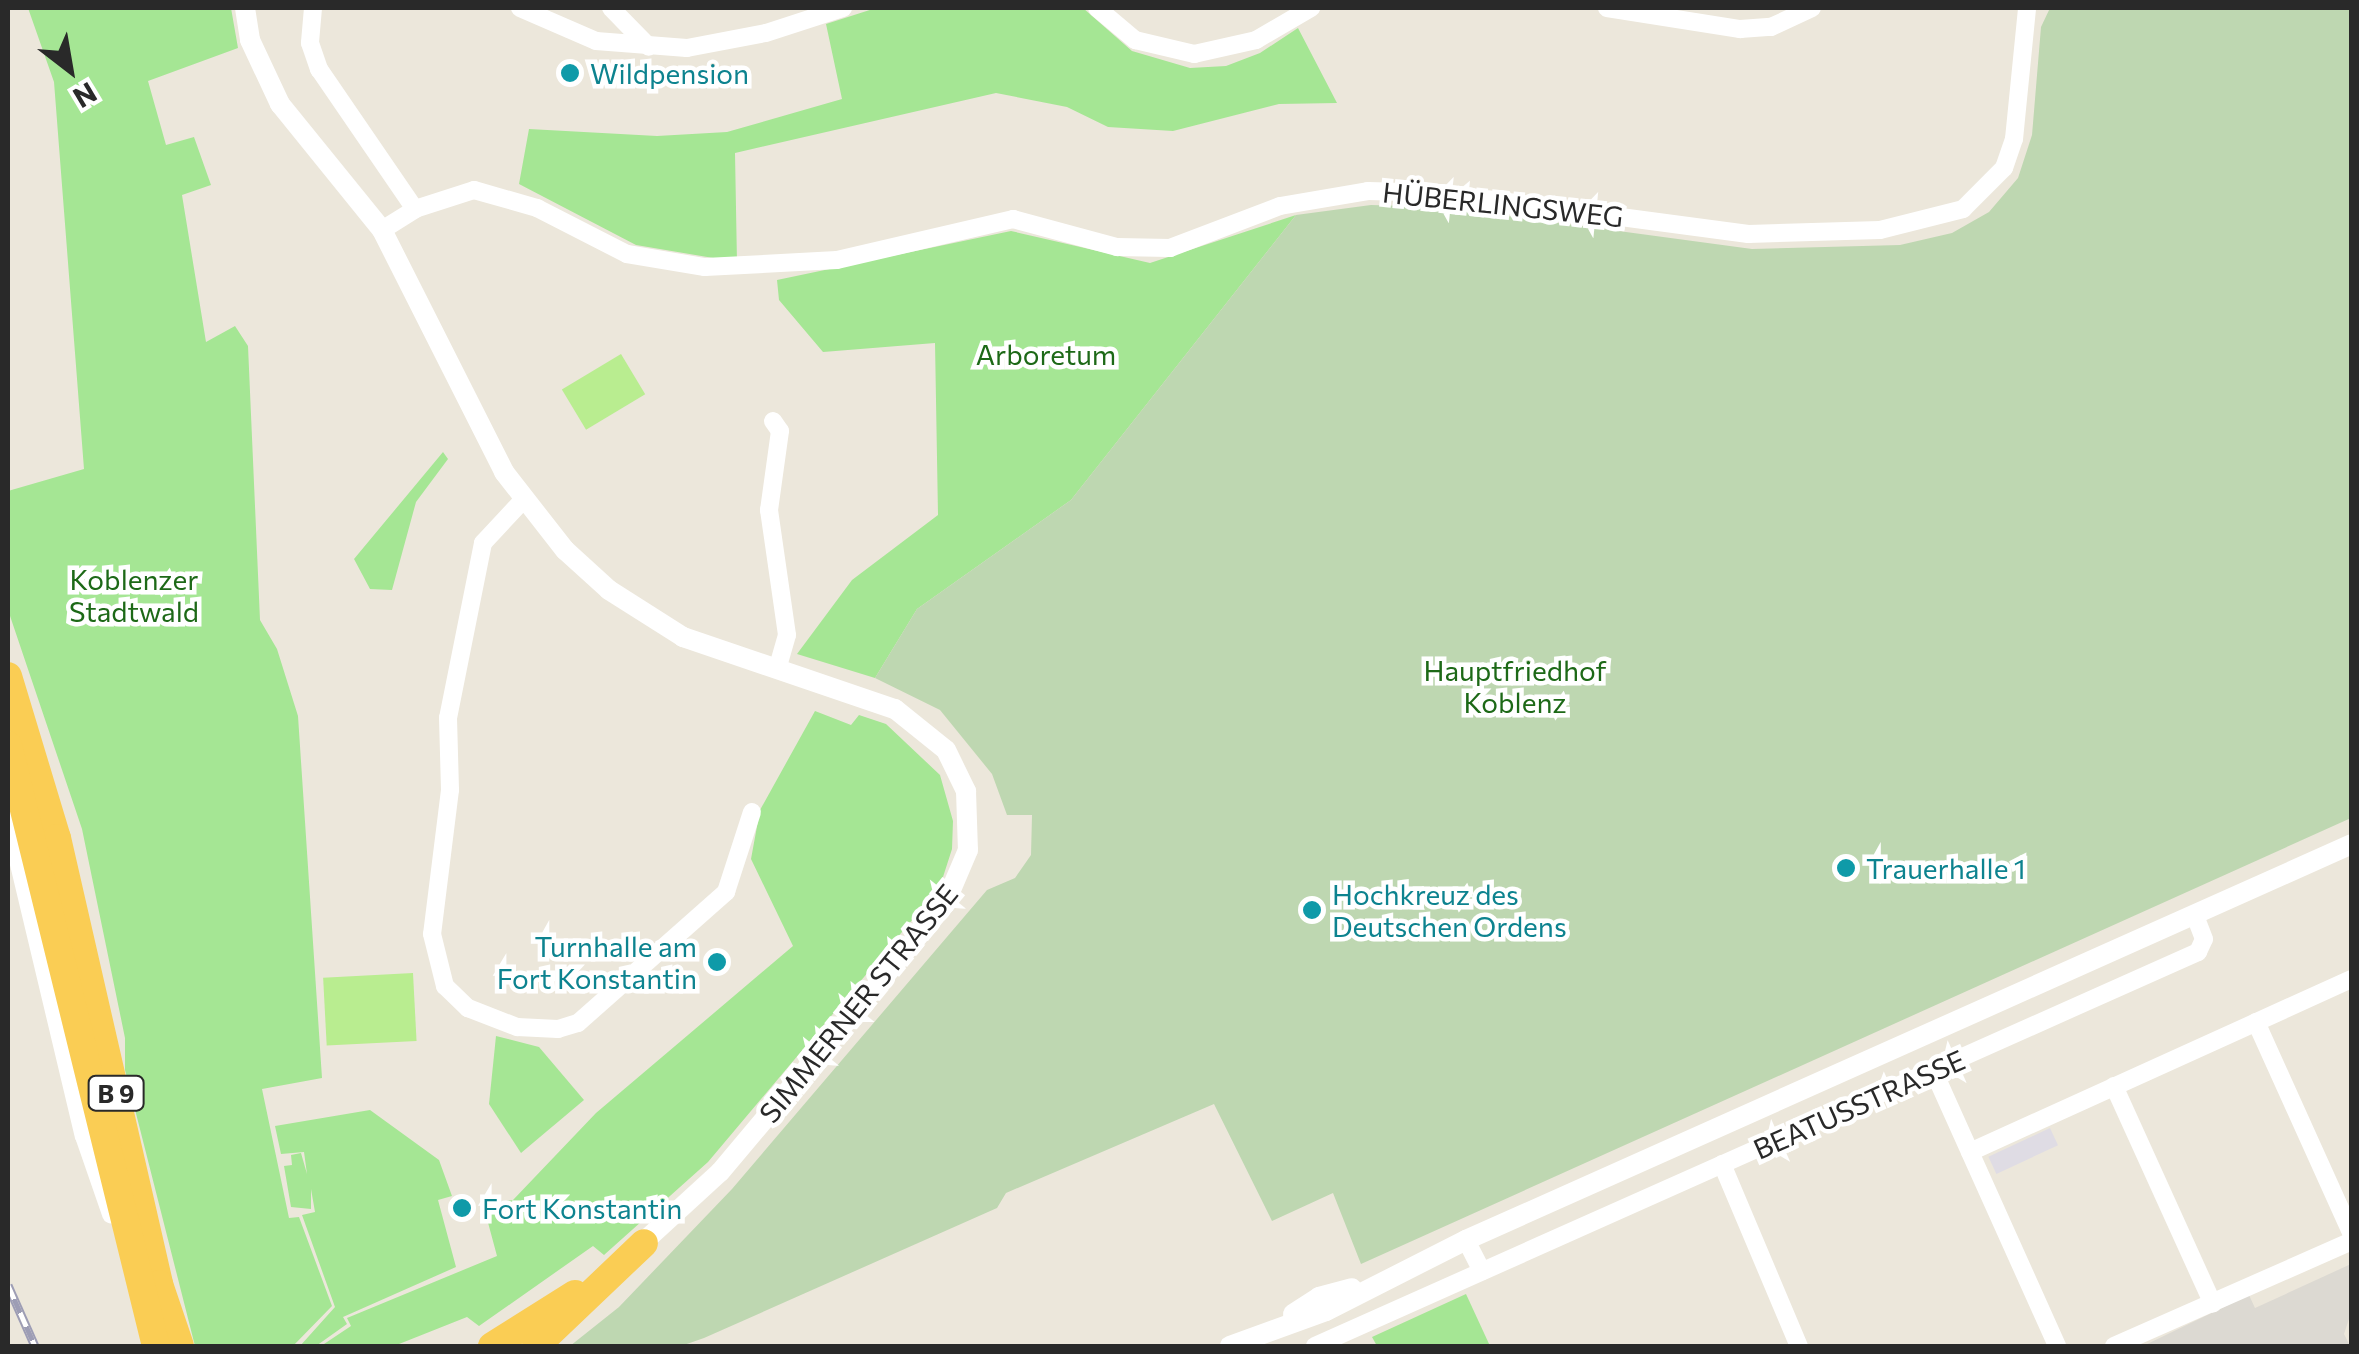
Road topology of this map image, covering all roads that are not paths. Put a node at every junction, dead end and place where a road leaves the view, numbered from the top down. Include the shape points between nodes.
1 (246, 8) edge
2 (313, 8) edge
3 (520, 8) edge
4 (612, 8) edge
5 (842, 8) edge
6 (1097, 8) edge
7 (1312, 8) edge
8 (1607, 8) edge
9 (1812, 8) edge
10 (2027, 8) edge
11 (649, 47) junction
12 (414, 208) junction
13 (382, 230) junction
14 (773, 420) dead end
15 (524, 499) junction
16 (777, 669) junction
17 (8, 676) edge
18 (8, 745) edge
19 (752, 812) dead end
20 (8, 818) edge
21 (47, 841) junction
22 (2352, 844) edge
23 (2195, 916) junction
24 (2352, 979) edge
25 (2256, 1022) junction
26 (1934, 1072) junction
27 (2114, 1086) junction
28 (1970, 1152) junction
29 (1722, 1164) junction
30 (2352, 1238) edge
31 (1466, 1240) junction
32 (644, 1244) junction
33 (1482, 1272) junction
34 (589, 1285) junction
35 (2213, 1304) junction
36 (158, 1346) edge
37 (180, 1346) edge
38 (492, 1346) edge
39 (516, 1346) edge
40 (536, 1346) edge
41 (1230, 1346) edge
42 (1315, 1346) edge
43 (1799, 1346) edge
44 (2058, 1346) edge
45 (2114, 1346) edge

1 - 13 street, SIMMERNER STRASSE via 250,40 280,104
2 - 12 street via 310,43 319,69
3 - 11 street via 596,41
4 - 11 street
5 - 11 street via 766,33 686,48
6 - 7 street via 1135,40 1194,54 1256,40
8 - 9 street via 1740,29 1794,20
10 - 12 street, HÜBERLINGSWEG via 2014,138 2004,168 1963,209 1880,230 1748,234 1441,193 1368,190 1280,206 1170,248 1117,248 1013,219 837,260 704,267 626,254 496,192 464,192
12 - 13 street, HÜBERLINGSWEG
13 - 15 street, SIMMERNER STRASSE via 468,407
14 - 16 street via 780,430 770,519 787,636
15 - 16 street, SIMMERNER STRASSE via 565,550 644,616 683,638
15 - 19 street via 484,543 448,718 450,790 432,934 446,986 468,1008 516,1026 558,1029 578,1022 726,892
16 - 32 street, SIMMERNER STRASSE via 883,704 924,728 946,750 966,791 968,850 960,878 923,933 720,1172
17 - 21 highway, B 9
18 - 21 highway, B 9
20 - 36 street via 84,1136
21 - 36 highway, B 9
21 - 37 highway, B 9
22 - 23 street, BEATUSSTRASSE
23 - 26 street, BEATUSSTRASSE via 2204,939 2198,952
23 - 31 street, BEATUSSTRASSE
24 - 25 street
25 - 27 street
25 - 30 street
26 - 28 street
26 - 29 street, BEATUSSTRASSE
27 - 28 street
27 - 35 street
28 - 44 street
29 - 33 street, BEATUSSTRASSE
29 - 43 street
30 - 35 street
31 - 33 street
31 - 41 street, BEATUSSTRASSE via 1326,1311
32 - 34 street, SIMMERNER STRASSE
32 - 40 highway
33 - 42 street, BEATUSSTRASSE
34 - 38 highway
34 - 39 street, SIMMERNER STRASSE
35 - 45 street

